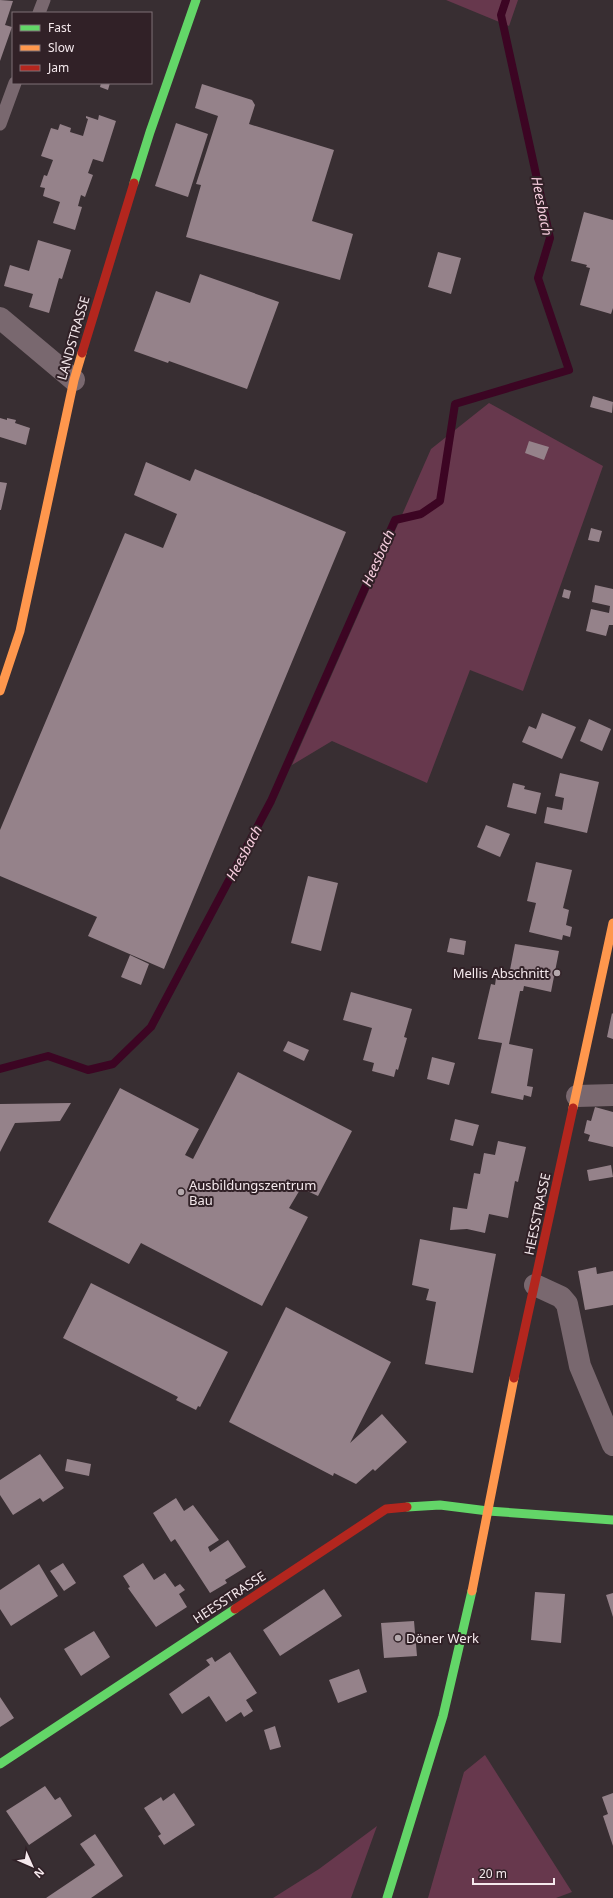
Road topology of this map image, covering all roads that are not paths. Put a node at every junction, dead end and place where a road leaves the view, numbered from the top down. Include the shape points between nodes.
1 (44, 0) edge
2 (196, 0) edge
3 (39, 12) edge
4 (15, 84) edge
5 (0, 124) edge
6 (0, 318) edge
7 (74, 380) junction
8 (0, 690) edge
9 (613, 923) edge
10 (613, 1094) edge
11 (577, 1096) junction
12 (535, 1285) junction
13 (613, 1445) edge
14 (488, 1511) junction
15 (613, 1520) edge
16 (0, 1764) edge
17 (387, 1898) edge

1 - 3 lane
2 - 7 street, LANDSTRASSE via 148,139
4 - 5 lane
6 - 7 street
7 - 8 street, LANDSTRASSE via 20,631
9 - 11 street, HEESSTRASSE
10 - 11 street
11 - 12 street, HEESSTRASSE
12 - 13 street via 561,1297 567,1304 580,1366
12 - 14 street, HEESSTRASSE
14 - 15 street
14 - 16 street, HEESSTRASSE via 440,1505 386,1509
14 - 17 street, HEESSTRASSE via 443,1716

